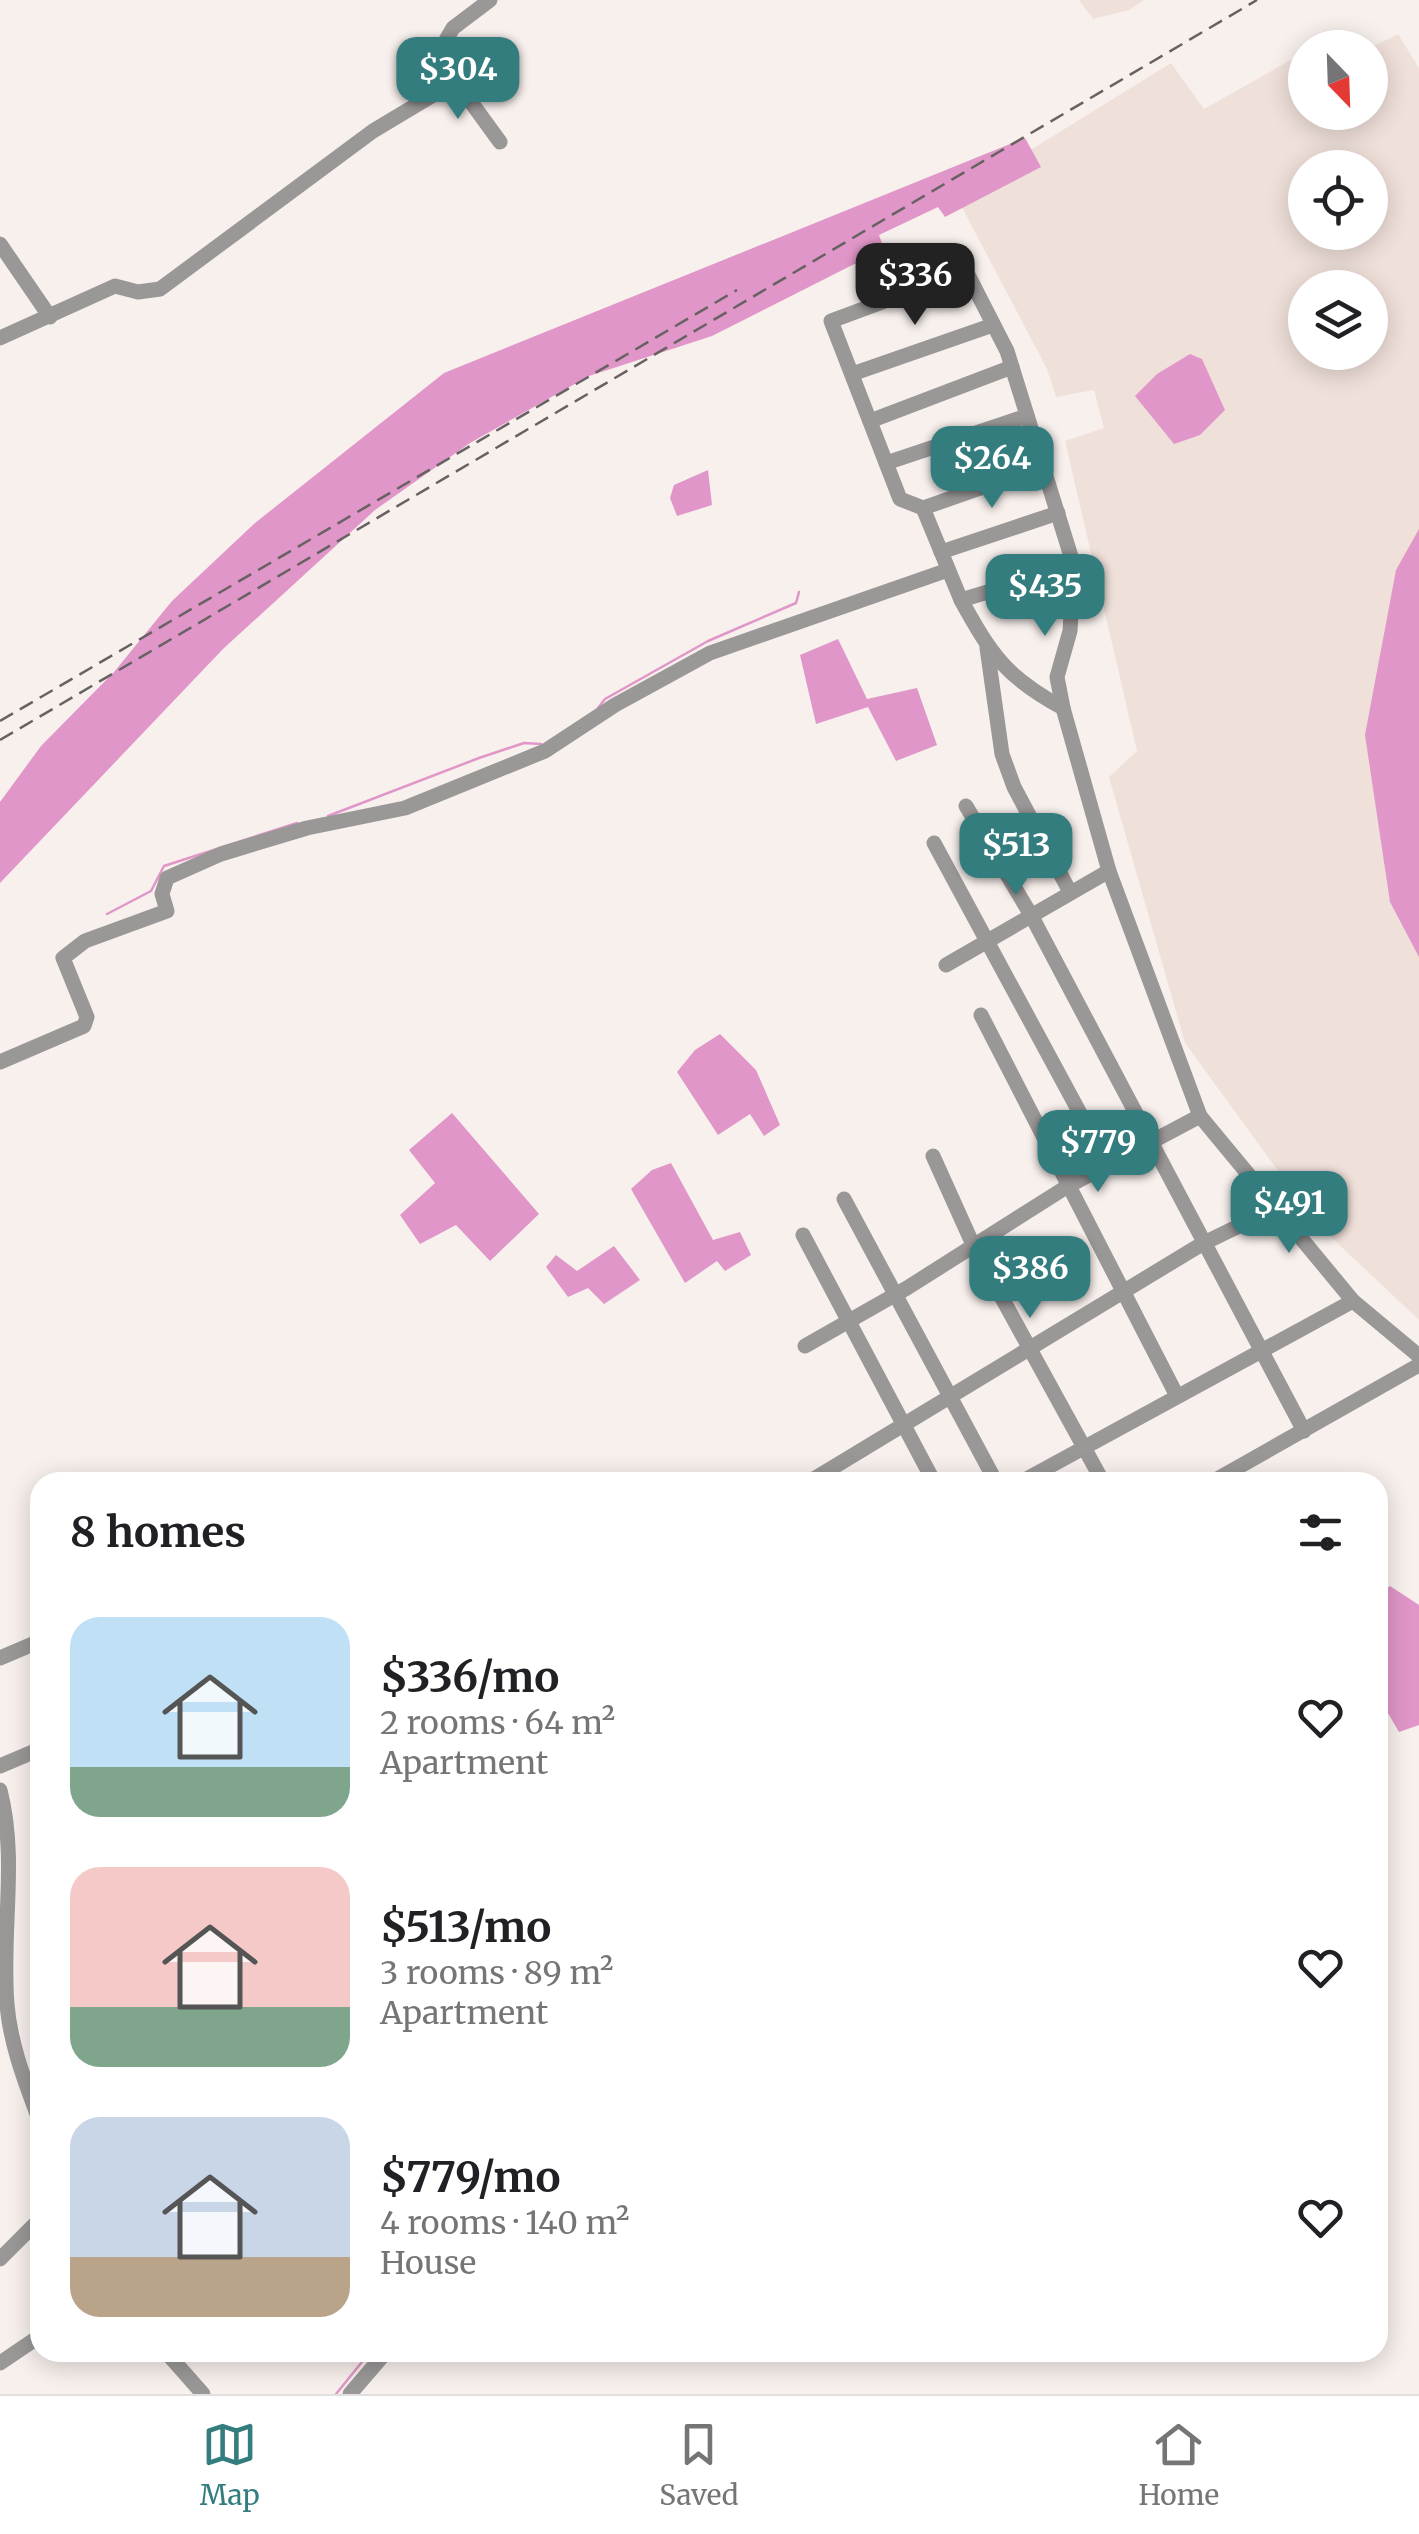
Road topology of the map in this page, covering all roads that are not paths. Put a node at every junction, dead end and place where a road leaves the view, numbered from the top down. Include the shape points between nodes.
1 (490, 0) edge
2 (452, 76) junction
3 (500, 142) dead end
4 (0, 244) edge
5 (50, 318) junction
6 (993, 324) junction
7 (0, 338) edge
8 (1012, 367) junction
9 (852, 374) junction
10 (1028, 416) junction
11 (870, 421) junction
12 (886, 463) junction
13 (1043, 466) junction
14 (923, 508) junction
15 (1058, 513) junction
16 (941, 552) junction
17 (1074, 566) junction
18 (948, 570) junction
19 (960, 600) junction
20 (987, 648) junction
21 (1063, 708) junction
22 (966, 806) dead end
23 (934, 842) dead end
24 (1109, 871) junction
25 (1070, 892) junction
26 (1031, 915) junction
27 (986, 942) junction
28 (946, 965) dead end
29 (981, 1014) dead end
30 (0, 1062) edge
31 (1200, 1116) junction
32 (1153, 1141) junction
33 (932, 1156) dead end
34 (1108, 1165) junction
35 (1068, 1186) junction
36 (844, 1198) dead end
37 (1278, 1207) junction
38 (802, 1234) dead end
39 (1202, 1244) junction
40 (974, 1248) junction
41 (1124, 1291) junction
42 (894, 1295) junction
43 (1353, 1301) junction
44 (847, 1322) junction
45 (804, 1346) dead end
46 (1032, 1346) junction
47 (1260, 1353) junction
48 (1419, 1356) edge
49 (1419, 1366) edge
50 (1176, 1394) junction
51 (947, 1398) junction
52 (900, 1426) junction
53 (1304, 1431) junction
54 (1085, 1447) junction
55 (825, 1472) edge
56 (928, 1472) edge
57 (990, 1472) edge
58 (1039, 1472) edge
59 (1098, 1472) edge
60 (1230, 1472) edge
61 (30, 1646) edge
62 (0, 1658) edge
63 (30, 1754) edge
64 (0, 1766) edge
65 (0, 1790) edge
66 (3, 1976) edge
67 (30, 2094) edge
68 (30, 2230) edge
69 (0, 2260) edge
70 (30, 2343) edge
71 (175, 2362) edge
72 (377, 2362) edge
73 (0, 2363) edge
74 (203, 2394) edge
75 (350, 2394) edge

1 - 2 street via 446,40
2 - 3 street
2 - 5 street via 448,86 373,131 160,289 115,286
4 - 5 street
5 - 7 street
6 - 8 street
6 - 9 street
6 - 9 street via 966,271 831,321
8 - 10 street
8 - 11 street
9 - 11 street
10 - 12 street
10 - 13 street
11 - 12 street
12 - 14 street via 900,499
13 - 14 street
13 - 15 street
14 - 16 street
15 - 16 street
15 - 17 street
16 - 18 street
17 - 19 street
17 - 21 street via 1070,632 1057,677
18 - 19 street
18 - 30 street via 710,653 545,751 404,808 290,833 167,878 162,894 168,911 85,941 63,958 87,1017 84,1026
19 - 20 street
20 - 21 street via 1019,684
20 - 25 street via 1002,754
21 - 24 street
22 - 26 street
23 - 27 street
24 - 25 street
24 - 31 street
25 - 26 street
26 - 27 street
26 - 32 street
27 - 28 street
27 - 34 street
29 - 35 street
31 - 32 street
31 - 37 street
32 - 34 street
32 - 39 street
33 - 40 street
34 - 35 street
35 - 40 street
35 - 41 street
36 - 42 street
37 - 39 street
37 - 43 street
38 - 44 street
39 - 41 street
39 - 47 street
40 - 42 street
40 - 46 street
41 - 46 street
41 - 50 street
42 - 44 street
42 - 51 street
43 - 47 street
43 - 48 street
44 - 45 street
44 - 52 street
46 - 51 street
46 - 54 street
47 - 50 street
47 - 53 street
49 - 53 street
50 - 54 street
51 - 52 street
51 - 57 street
52 - 55 street
52 - 56 street
53 - 60 street
54 - 58 street
54 - 59 street
61 - 62 street
63 - 64 street
65 - 66 street via 10,1828
66 - 67 street
68 - 69 street
70 - 73 street
71 - 74 street
72 - 75 street

